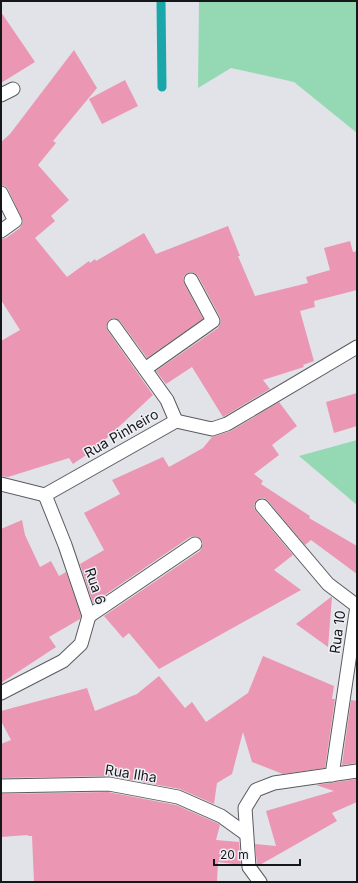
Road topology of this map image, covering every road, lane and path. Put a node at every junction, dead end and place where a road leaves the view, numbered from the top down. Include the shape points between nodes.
1 (1, 193) edge
2 (1, 231) edge
3 (191, 280) dead end
4 (114, 326) dead end
5 (357, 347) edge
6 (145, 369) junction
7 (176, 421) junction
8 (1, 484) edge
9 (45, 495) junction
10 (262, 506) dead end
11 (195, 544) dead end
12 (89, 616) junction
13 (1, 693) edge
14 (357, 771) edge
15 (332, 775) junction
16 (1, 786) edge
17 (246, 834) junction
18 (260, 882) edge

1 - 2 lane via 15,221
3 - 6 lane via 213,321
4 - 6 lane, Rua Pinheiro
5 - 7 lane via 228,424 212,429
6 - 7 lane, Rua Pinheiro via 167,400
7 - 9 lane, Rua Pinheiro
8 - 9 lane
9 - 12 lane, Rua 6
10 - 15 lane, Rua 10 via 328,584 357,606
11 - 12 lane
12 - 13 lane, Rua 6 via 81,644 63,661
14 - 15 lane
15 - 17 lane via 274,783 256,790 245,808
16 - 17 lane, Rua Ilha via 109,784 178,797 221,816
17 - 18 lane via 249,866

